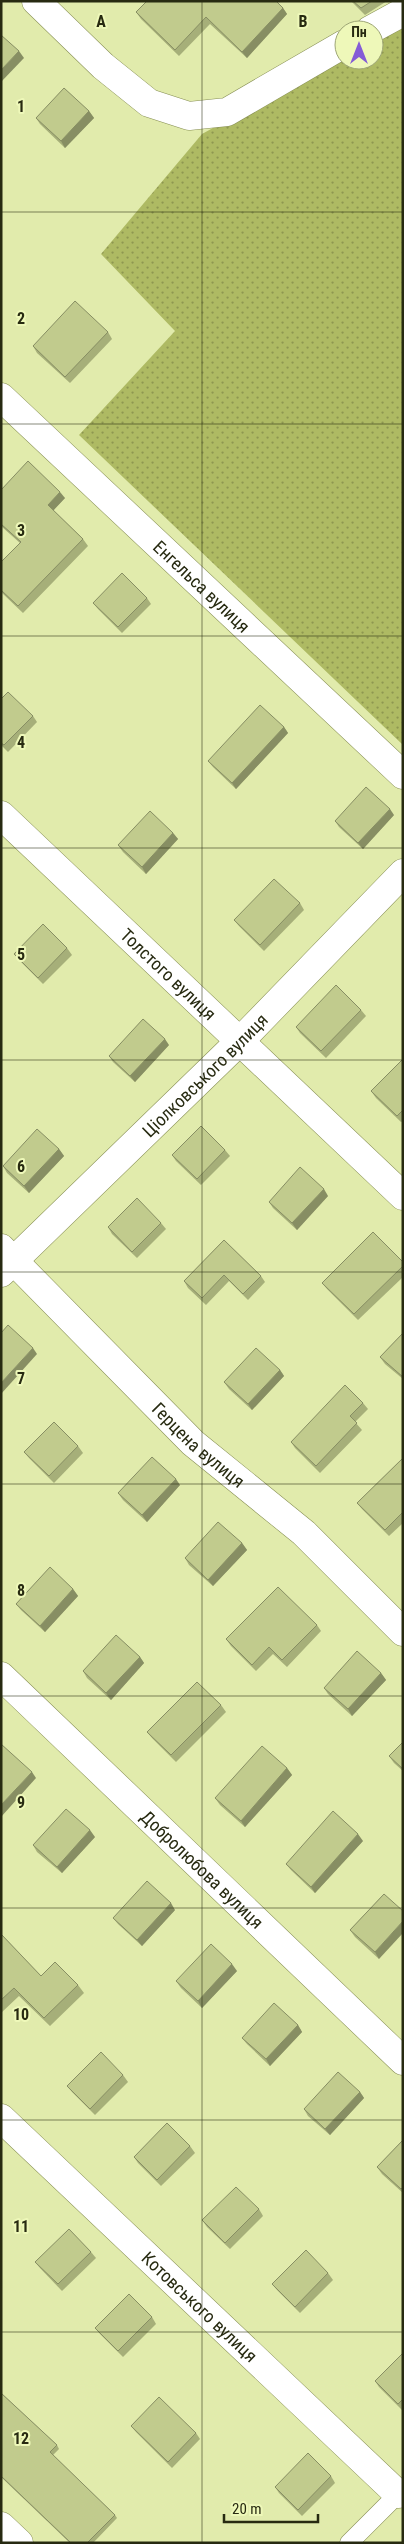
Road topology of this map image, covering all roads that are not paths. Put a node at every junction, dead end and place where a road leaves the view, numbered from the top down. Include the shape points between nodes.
1 (36, 1) edge
2 (403, 12) edge
3 (384, 22) edge
4 (334, 50) edge
5 (1, 397) edge
6 (403, 775) edge
7 (1, 815) edge
8 (403, 873) edge
9 (241, 1040) junction
10 (403, 1196) edge
11 (5, 1260) edge
12 (403, 1632) edge
13 (1, 1676) edge
14 (403, 2061) edge
15 (1, 2118) edge
16 (400, 2492) edge
17 (1, 2526) edge
18 (19, 2543) edge
19 (350, 2543) edge

1 - 4 street via 103,66 149,104 189,116 227,112
2 - 3 street
5 - 6 street, Енгельса вулиця
7 - 9 street, Толстого вулиця
8 - 9 street, Ціолковського вулиця
9 - 10 street, Толстого вулиця
9 - 11 street, Ціолковського вулиця
11 - 12 street, Герцена вулиця via 193,1443 304,1533
13 - 14 street, Добролюбова вулиця
15 - 16 street, Котовського вулиця
16 - 19 lane
17 - 18 street

